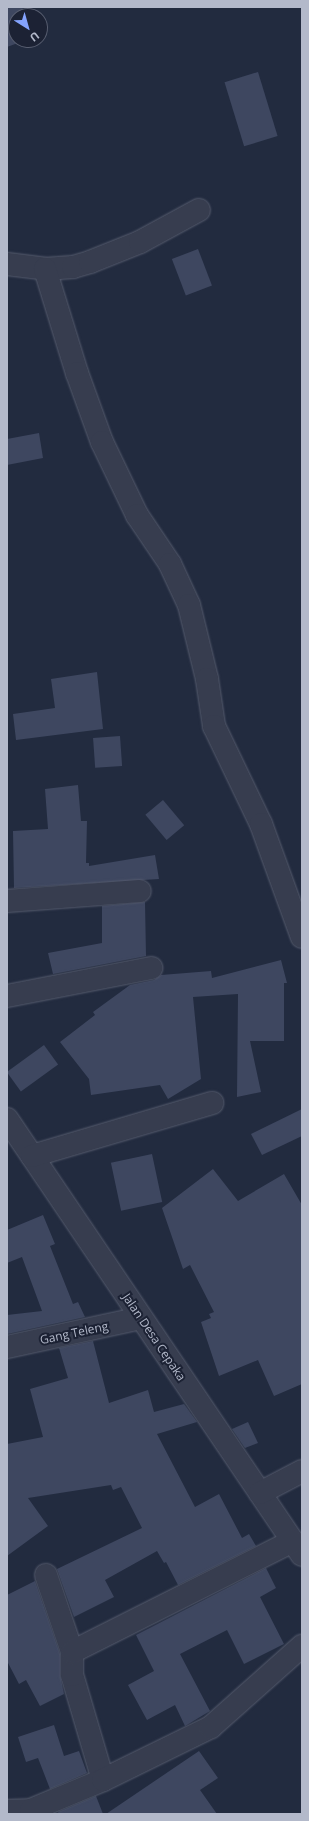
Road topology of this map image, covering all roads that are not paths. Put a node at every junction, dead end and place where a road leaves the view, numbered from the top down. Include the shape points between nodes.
1 (199, 210) dead end
2 (7, 264) edge
3 (45, 269) junction
4 (140, 891) dead end
5 (7, 901) edge
6 (302, 937) edge
7 (151, 968) dead end
8 (7, 996) edge
9 (212, 1103) dead end
10 (7, 1119) edge
11 (32, 1156) junction
12 (141, 1318) junction
13 (7, 1347) edge
14 (302, 1471) edge
15 (260, 1493) junction
16 (297, 1548) edge
17 (46, 1576) dead end
18 (302, 1646) edge
19 (72, 1652) junction
20 (103, 1780) junction
21 (7, 1811) edge
22 (31, 1812) edge

1 - 3 street via 140,242 90,262 73,267
2 - 3 street
3 - 6 street via 77,373 102,442 137,516 170,564 188,605 207,679 214,726 261,824
4 - 5 street
7 - 8 street
9 - 11 street
10 - 11 street, Jalan Desa Cepaka
11 - 12 street, Jalan Desa Cepaka
12 - 13 street, Gang Teleng
12 - 15 street, Jalan Desa Cepaka
14 - 15 street
15 - 16 street, Jalan Desa Cepaka
16 - 19 street
17 - 19 street
18 - 20 street via 211,1727
19 - 20 street via 72,1675
20 - 22 street
21 - 22 street

